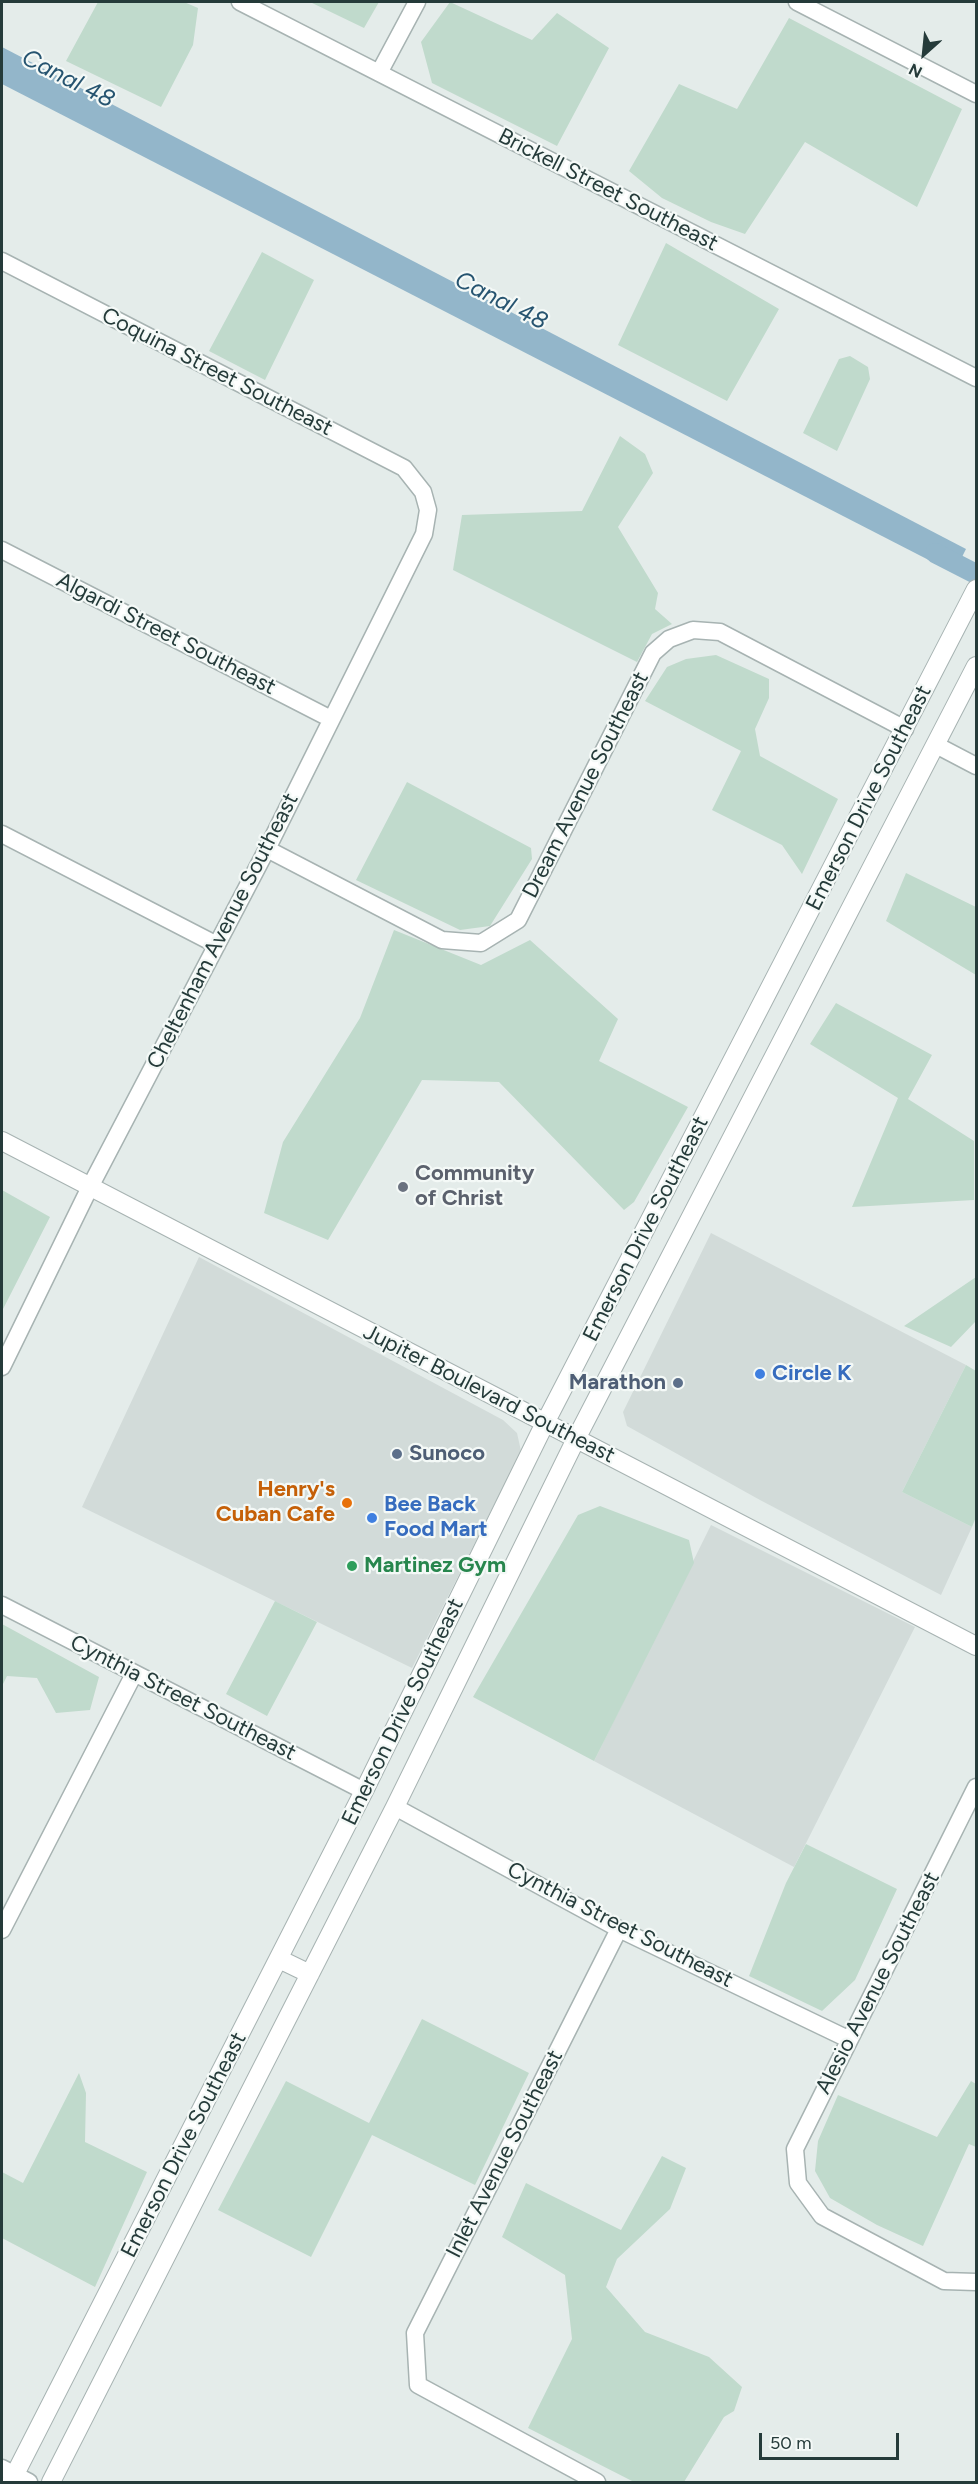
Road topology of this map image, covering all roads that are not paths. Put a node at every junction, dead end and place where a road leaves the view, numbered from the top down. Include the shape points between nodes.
1 (240, 2) edge
2 (417, 2) edge
3 (798, 2) edge
4 (380, 74) junction
5 (976, 94) edge
6 (2, 261) edge
7 (976, 378) edge
8 (423, 492) joint
9 (2, 550) edge
10 (973, 595) edge
11 (976, 666) edge
12 (331, 719) junction
13 (905, 729) junction
14 (936, 745) junction
15 (976, 766) edge
16 (2, 834) edge
17 (267, 849) junction
18 (217, 945) junction
19 (2, 1142) edge
20 (90, 1187) junction
21 (2, 1367) edge
22 (545, 1423) junction
23 (576, 1439) junction
24 (2, 1605) edge
25 (976, 1646) edge
26 (134, 1674) junction
27 (976, 1787) edge
28 (364, 1791) junction
29 (395, 1807) junction
30 (619, 1929) junction
31 (2, 1930) edge
32 (279, 1959) junction
33 (310, 1974) junction
34 (848, 2039) junction
35 (976, 2282) edge
36 (14, 2477) edge
37 (51, 2482) edge
38 (597, 2482) edge

1 - 4 street, Brickell Street Southeast
2 - 4 street
3 - 5 street
4 - 7 street, Brickell Street Southeast
6 - 8 street, Coquina Street Southeast via 404,468
8 - 12 street, Cheltenham Avenue Southeast via 428,510 424,534
9 - 12 street, Algardi Street Southeast
10 - 13 street, Emerson Drive Southeast
11 - 14 street, Emerson Drive Southeast
12 - 17 street, Cheltenham Avenue Southeast
13 - 17 street, Dream Avenue Southeast via 720,632 693,630 669,639 653,652 518,920 481,944 442,940
13 - 22 street, Emerson Drive Southeast
14 - 15 street
14 - 23 street, Emerson Drive Southeast
16 - 18 street
17 - 18 street, Cheltenham Avenue Southeast
18 - 20 street, Cheltenham Avenue Southeast
19 - 20 street, Jupiter Boulevard Southeast
20 - 21 street, Cheltenham Avenue Southeast
20 - 22 street, Jupiter Boulevard Southeast
22 - 23 street, Jupiter Boulevard Southeast
22 - 28 street, Emerson Drive Southeast
23 - 25 street, Jupiter Boulevard Southeast
23 - 29 street, Emerson Drive Southeast
24 - 26 street, Cynthia Street Southeast
26 - 28 street, Cynthia Street Southeast
26 - 31 street
27 - 34 street, Alesio Avenue Southeast
28 - 32 street, Emerson Drive Southeast
29 - 30 street, Cynthia Street Southeast
29 - 33 street, Emerson Drive Southeast
30 - 34 street, Cynthia Street Southeast
30 - 38 street, Inlet Avenue Southeast via 415,2333 418,2385
32 - 33 street
32 - 36 street, Emerson Drive Southeast
33 - 37 street, Emerson Drive Southeast
34 - 35 street, Alesio Avenue Southeast via 795,2149 798,2183 822,2216 944,2281

